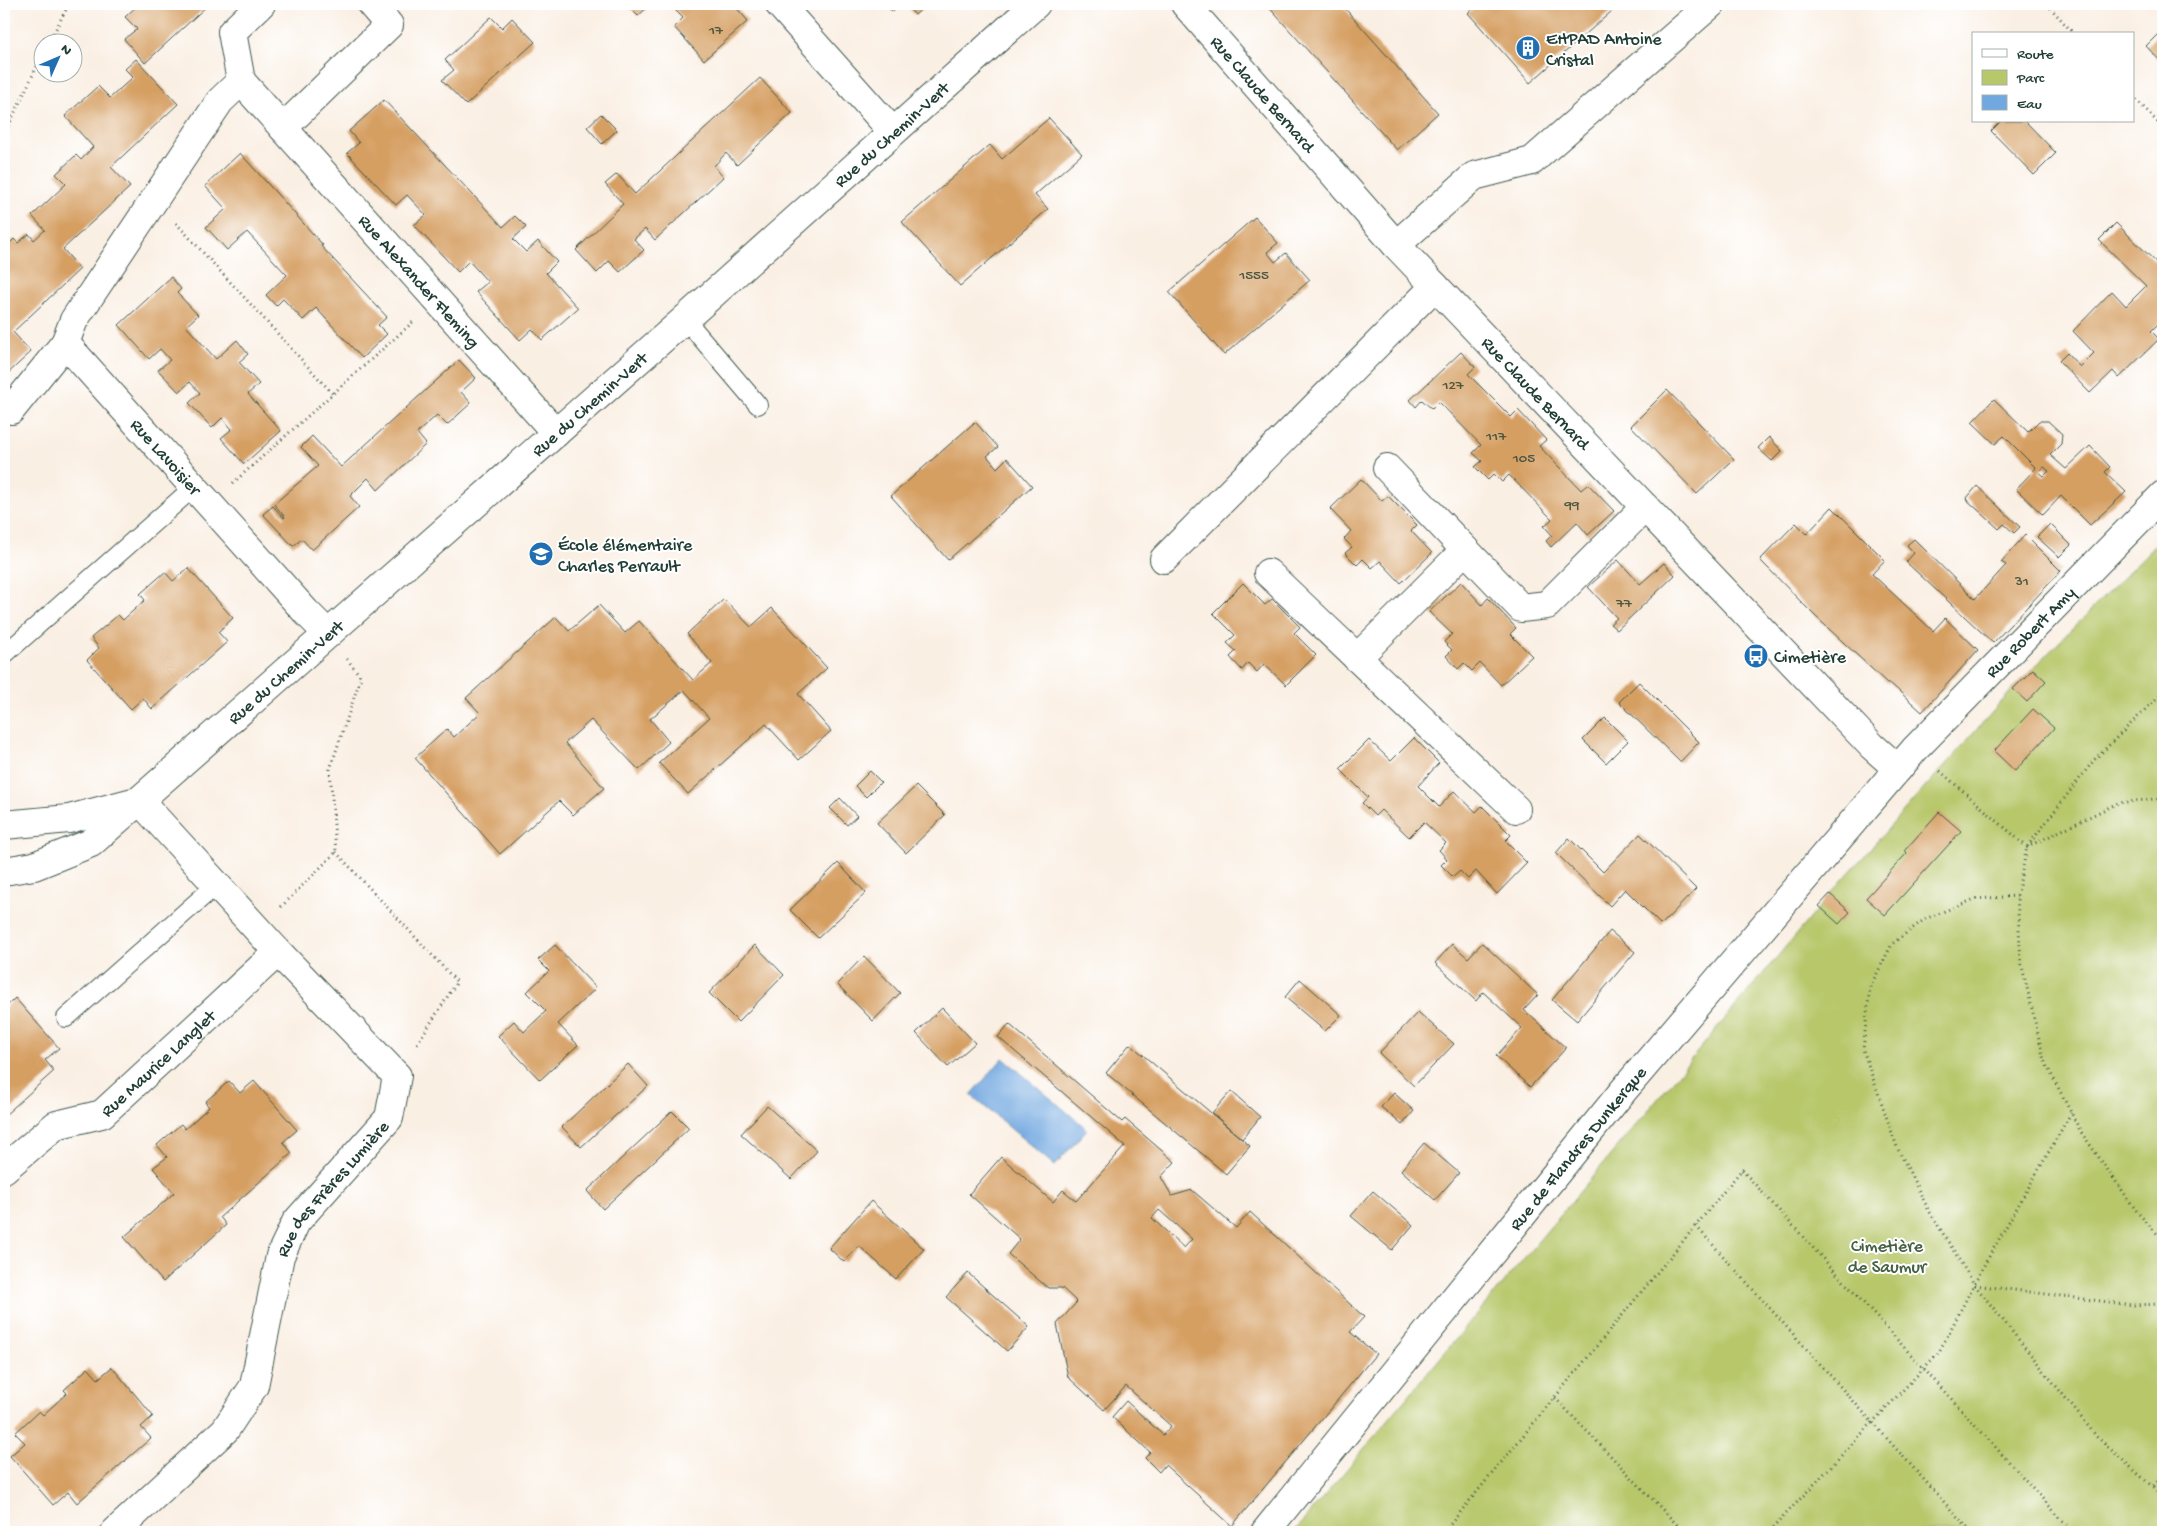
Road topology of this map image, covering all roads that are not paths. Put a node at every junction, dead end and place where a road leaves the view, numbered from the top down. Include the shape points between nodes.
1 (261, 4) edge
2 (371, 4) edge
3 (779, 4) edge
4 (1036, 4) edge
5 (1185, 4) edge
6 (1711, 4) edge
7 (241, 80) junction
8 (283, 128) junction
9 (893, 132) junction
10 (1396, 245) junction
11 (1435, 286) junction
12 (685, 319) junction
13 (66, 343) junction
14 (758, 406) dead end
15 (11, 410) dead end
16 (556, 433) junction
17 (1387, 468) dead end
18 (202, 495) junction
19 (2163, 495) edge
20 (1645, 507) junction
21 (1465, 550) junction
22 (1164, 559) dead end
23 (1268, 573) dead end
24 (328, 634) junction
25 (4, 655) edge
26 (1357, 658) junction
27 (1907, 759) junction
28 (140, 801) junction
29 (1516, 810) dead end
30 (4, 825) edge
31 (4, 871) edge
32 (216, 885) junction
33 (278, 952) junction
34 (66, 1018) dead end
35 (4, 1169) edge
36 (115, 1532) edge
37 (1264, 1532) edge

1 - 7 street via 232,32
2 - 8 street via 389,24
3 - 9 street
4 - 9 street, Rue du Chemin-Vert
5 - 10 street, Rue Claude Bernard
6 - 10 street via 1532,161 1474,176
7 - 8 street, Rue Alexander Fleming
7 - 13 street via 220,101 74,320
8 - 16 street, Rue Alexander Fleming
9 - 12 street, Rue du Chemin-Vert
10 - 11 street, Rue Claude Bernard
11 - 20 street, Rue Claude Bernard
11 - 22 street
12 - 14 lane
12 - 16 street, Rue du Chemin-Vert
13 - 15 street
13 - 18 street, Rue Lavoisier
16 - 24 street, Rue du Chemin-Vert
17 - 21 street
18 - 24 street, Rue Lavoisier
18 - 25 lane
19 - 27 street, Rue Robert Amy
20 - 21 street via 1546,604 1521,608
20 - 27 street, Rue Claude Bernard via 1872,746
21 - 26 street
23 - 26 street
24 - 28 street, Rue du Chemin-Vert
26 - 29 street
27 - 37 street, Rue de Flandres Dunkerque via 1624,1091
28 - 30 street, Rue du Chemin-Vert via 69,819
28 - 31 street, Rue du Chemin-Vert via 91,843 34,866
28 - 32 street
32 - 33 street
32 - 34 lane
33 - 35 street, Rue Maurice Langlet via 102,1114 56,1124
33 - 36 street, Rue des Frères Lumière via 397,1076 389,1118 296,1222 280,1256 254,1386 225,1430

